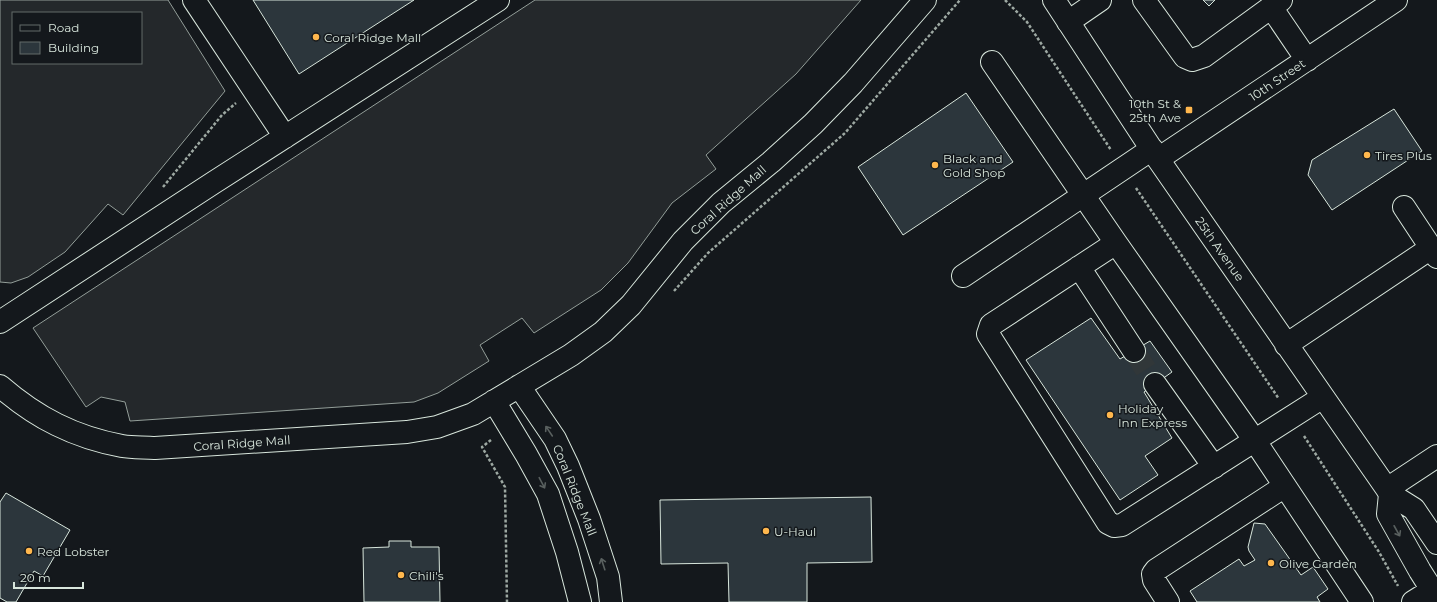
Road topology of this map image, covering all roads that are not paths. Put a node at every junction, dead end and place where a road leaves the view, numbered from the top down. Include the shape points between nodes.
1 (194, 0) edge
2 (498, 0) edge
3 (925, 0) edge
4 (1054, 0) edge
5 (1100, 0) edge
6 (1144, 0) edge
7 (1396, 0) edge
8 (1276, 4) edge
9 (1068, 22) junction
10 (1307, 60) junction
11 (992, 62) dead end
12 (285, 137) junction
13 (1155, 154) junction
14 (1083, 195) junction
15 (1404, 206) dead end
16 (1116, 243) junction
17 (1434, 252) edge
18 (1079, 267) junction
19 (963, 276) dead end
20 (0, 322) edge
21 (1286, 345) junction
22 (1134, 351) tunnel mouth
23 (1155, 384) tunnel mouth
24 (0, 386) edge
25 (519, 386) junction
26 (1323, 397) junction
27 (494, 401) junction
28 (1255, 441) junction
29 (1437, 456) edge
30 (1214, 467) junction
31 (1285, 486) junction
32 (1388, 492) junction
33 (1437, 543) edge
34 (1434, 594) edge
35 (1406, 596) edge
36 (580, 602) edge
37 (611, 602) edge
38 (1168, 602) edge
39 (1362, 602) edge

1 - 12 street
2 - 12 street
3 - 25 street, Coral Ridge Mall via 853,83 813,124 721,203 683,241 631,305 603,332
4 - 9 street, 25th Avenue
5 - 9 street
6 - 8 street via 1185,57 1192,60 1204,56
7 - 10 street, 10th Street
8 - 10 street
9 - 13 street, 25th Avenue
10 - 13 street, 10th Street
11 - 14 street
12 - 20 street
13 - 14 street, 10th Street via 1123,168
13 - 21 street, 25th Avenue
14 - 16 street
14 - 19 street, 10th Street
15 - 17 street
16 - 18 street
16 - 28 street
17 - 21 street
18 - 22 street
18 - 30 street via 991,325 988,334 1108,523 1122,526
21 - 26 street, 25th Avenue
23 - 30 street
24 - 27 street, Coral Ridge Mall via 20,403 54,425 92,439 123,446 155,448 407,432 438,427 473,414
25 - 27 street, Coral Ridge Mall
37 -> 25 street, Coral Ridge Mall via 608,577 568,466 554,439
26 - 28 street
26 - 32 street, 25th Avenue
27 -> 36 street via 548,494
28 - 30 street
28 - 31 street
29 - 32 street
31 - 38 street via 1156,570 1153,574 1154,580
31 - 39 street
32 - 33 street, 25th Avenue via 1414,510
32 -> 34 street via 1388,514
34 - 35 street

